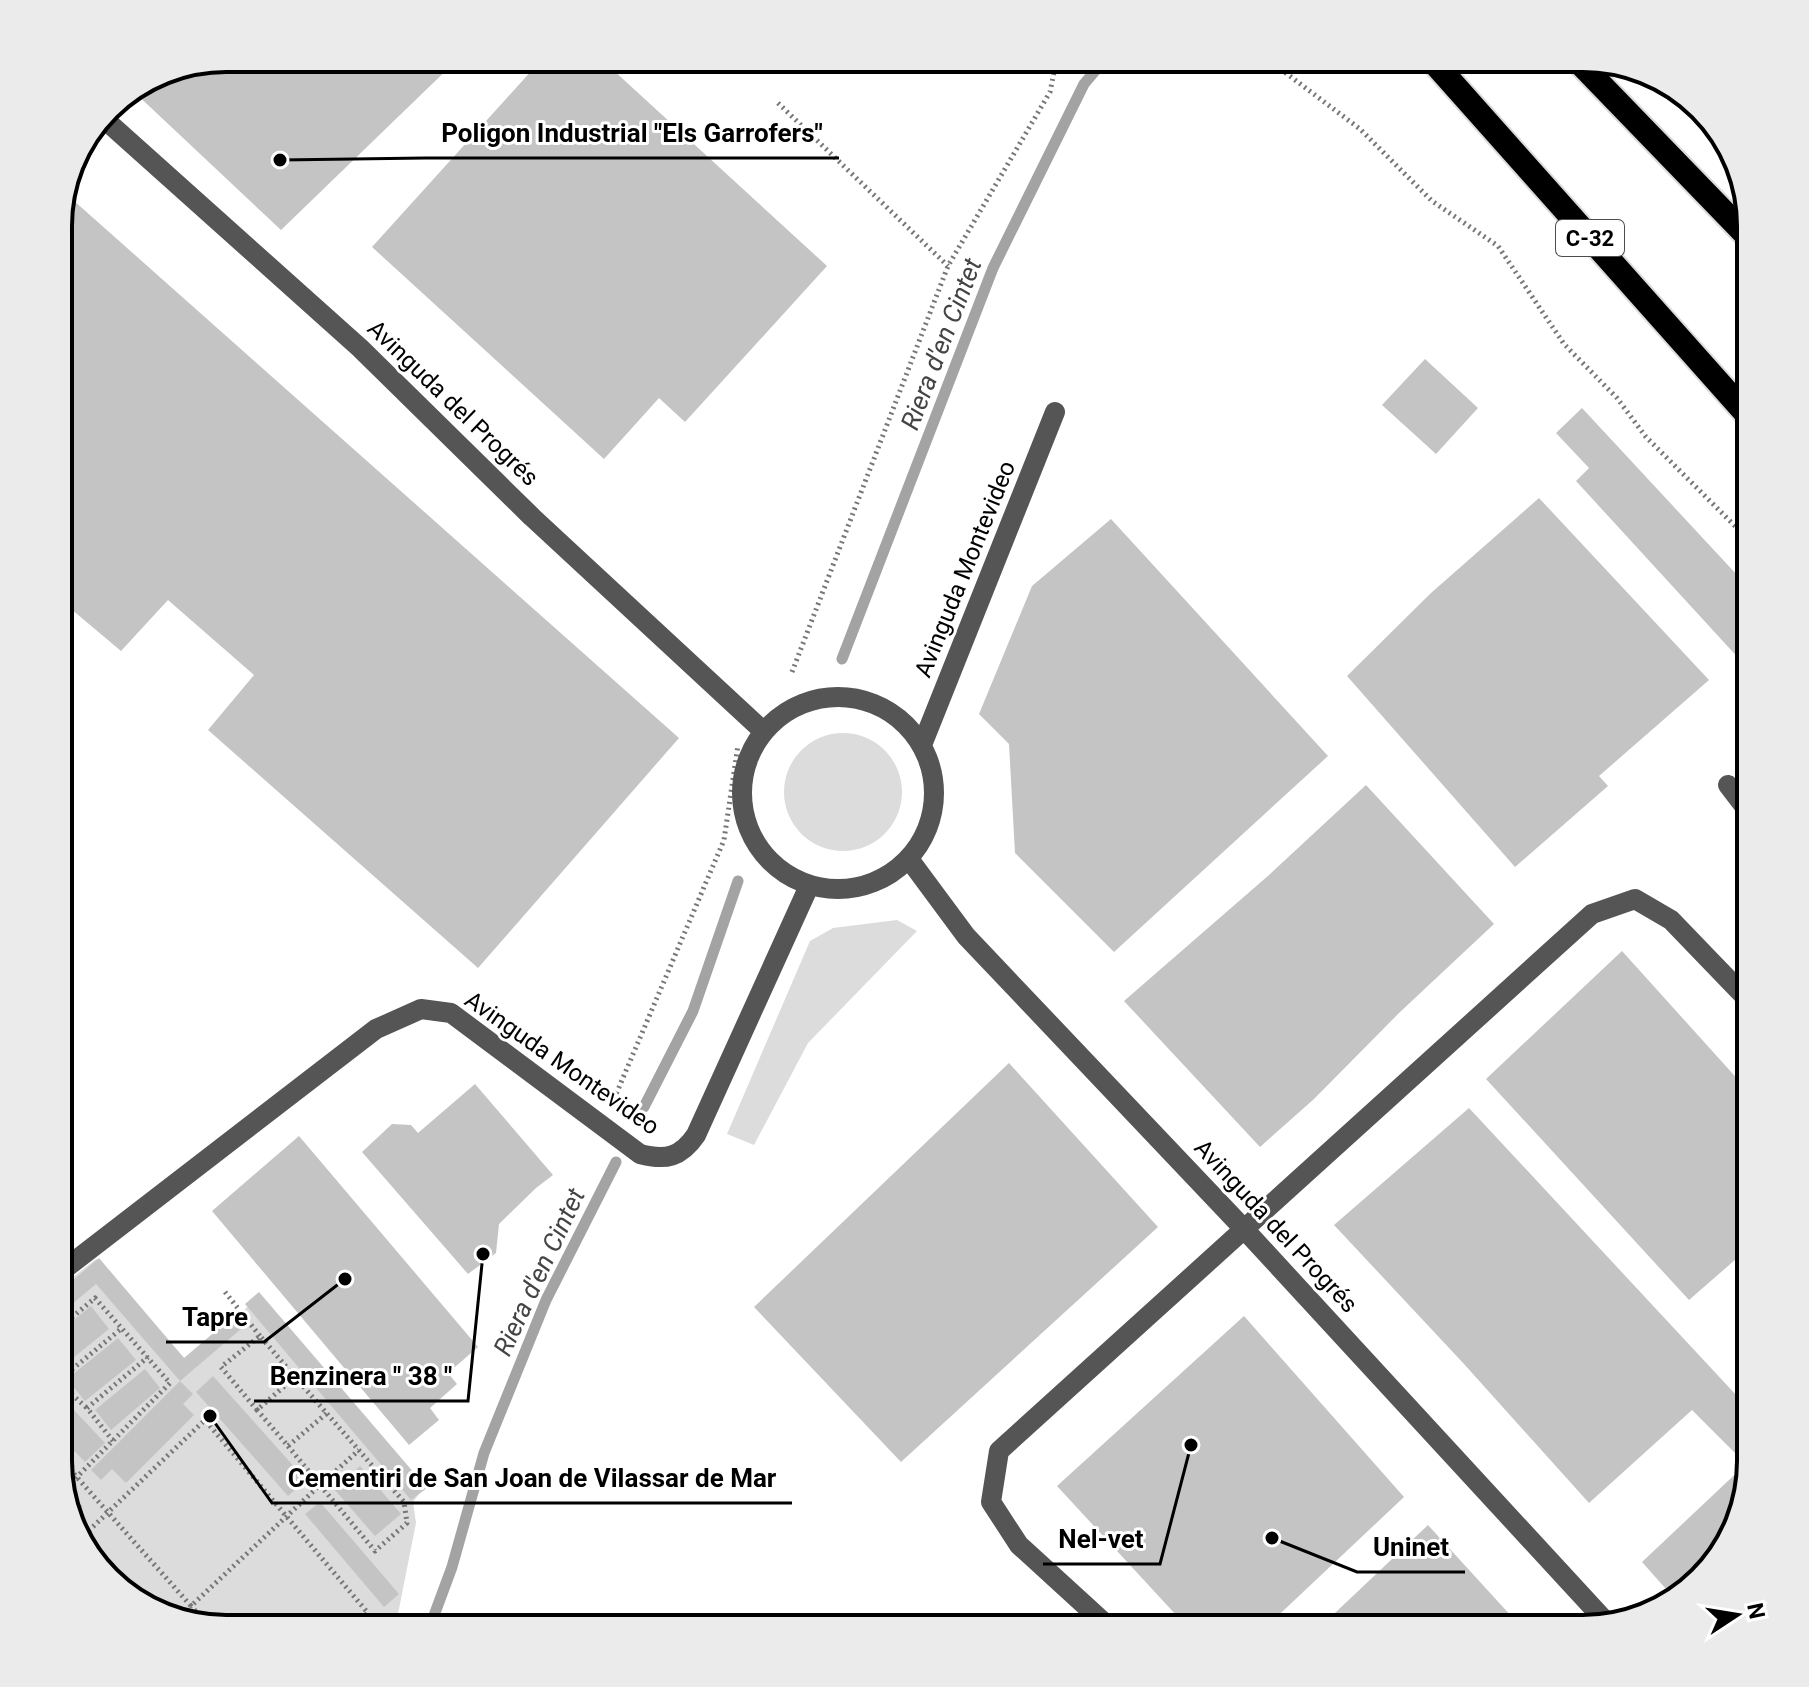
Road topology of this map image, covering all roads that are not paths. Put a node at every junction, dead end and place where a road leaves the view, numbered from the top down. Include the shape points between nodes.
1 (1442, 72) edge
2 (1589, 72) edge
3 (110, 125) edge
4 (1737, 226) edge
5 (1737, 403) edge
6 (1055, 412) dead end
7 (763, 731) junction
8 (922, 745) junction
9 (1728, 785) dead end
10 (1737, 797) edge
11 (909, 859) junction
12 (809, 886) junction
13 (1737, 989) edge
14 (1245, 1230) junction
15 (72, 1263) edge
16 (1599, 1614) edge
17 (1096, 1615) edge

1 - 5 highway, C-32
2 - 4 highway
3 - 7 street, Avinguda del Progrés via 360,348 532,517
6 - 8 street, Avinguda Montevideo
7 - 8 street via 799,705 849,697 889,710
7 - 12 street via 746,761 741,793 746,827 768,862
8 - 11 street via 934,780 932,815
9 - 10 street
11 - 12 street via 888,877 856,889
11 - 14 street, Avinguda del Progrés via 966,936
12 - 15 street, Avinguda Montevideo via 687,1149 660,1159 640,1154 451,1013 421,1009 376,1029
13 - 14 street via 1671,920 1635,899 1592,914
14 - 16 street, Avinguda del Progrés
14 - 17 street via 999,1451 991,1502 1019,1545

